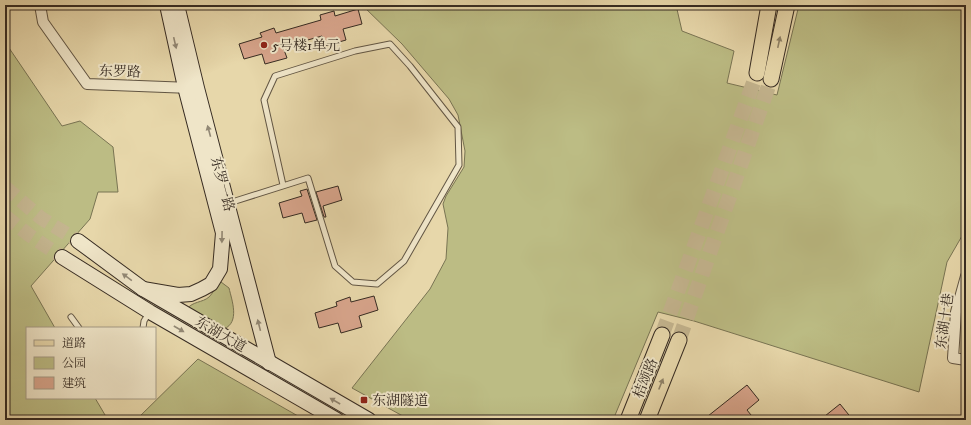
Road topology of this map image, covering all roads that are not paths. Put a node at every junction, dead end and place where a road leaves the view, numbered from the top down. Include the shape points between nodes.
1 (40, 5) edge
2 (167, 5) edge
3 (178, 5) edge
4 (769, 5) edge
5 (787, 5) edge
6 (757, 73) tunnel mouth
7 (771, 79) tunnel mouth
8 (191, 88) junction
9 (283, 185) junction
10 (228, 203) junction
11 (78, 241) tunnel mouth
12 (62, 257) tunnel mouth
13 (966, 276) edge
14 (143, 289) junction
15 (150, 312) junction
16 (71, 317) dead end
17 (78, 327) edge
18 (143, 327) edge
19 (662, 335) tunnel mouth
20 (679, 340) tunnel mouth
21 (966, 360) edge
22 (269, 363) junction
23 (337, 420) edge
24 (369, 420) edge
25 (628, 420) edge
26 (647, 420) edge

1 - 8 street, 东罗路 via 43,22 87,84
2 -> 8 main road, 东罗一路
3 - 8 main road, 东罗一路
4 - 6 main road
7 -> 5 main road
10 -> 8 main road, 东罗一路
8 -> 14 main road, 东罗一路 via 223,233 220,270 211,284 191,294 178,295
9 - 9 lane via 308,178 334,266 353,282 377,284 404,261 459,165 458,127 390,44 355,51 275,76 264,100
9 - 10 lane
22 -> 10 main road, 东罗一路
14 -> 11 main road, 东湖大道
12 - 15 main road, 东湖大道
13 - 21 street, 东湖十巷 via 956,312 953,358
14 - 22 main road, 东湖大道
15 - 18 lane
15 -> 23 main road, 东湖大道
16 - 17 lane
19 - 25 main road, 桔颂路
26 -> 20 main road, 桔颂路
24 -> 22 main road, 东湖大道

